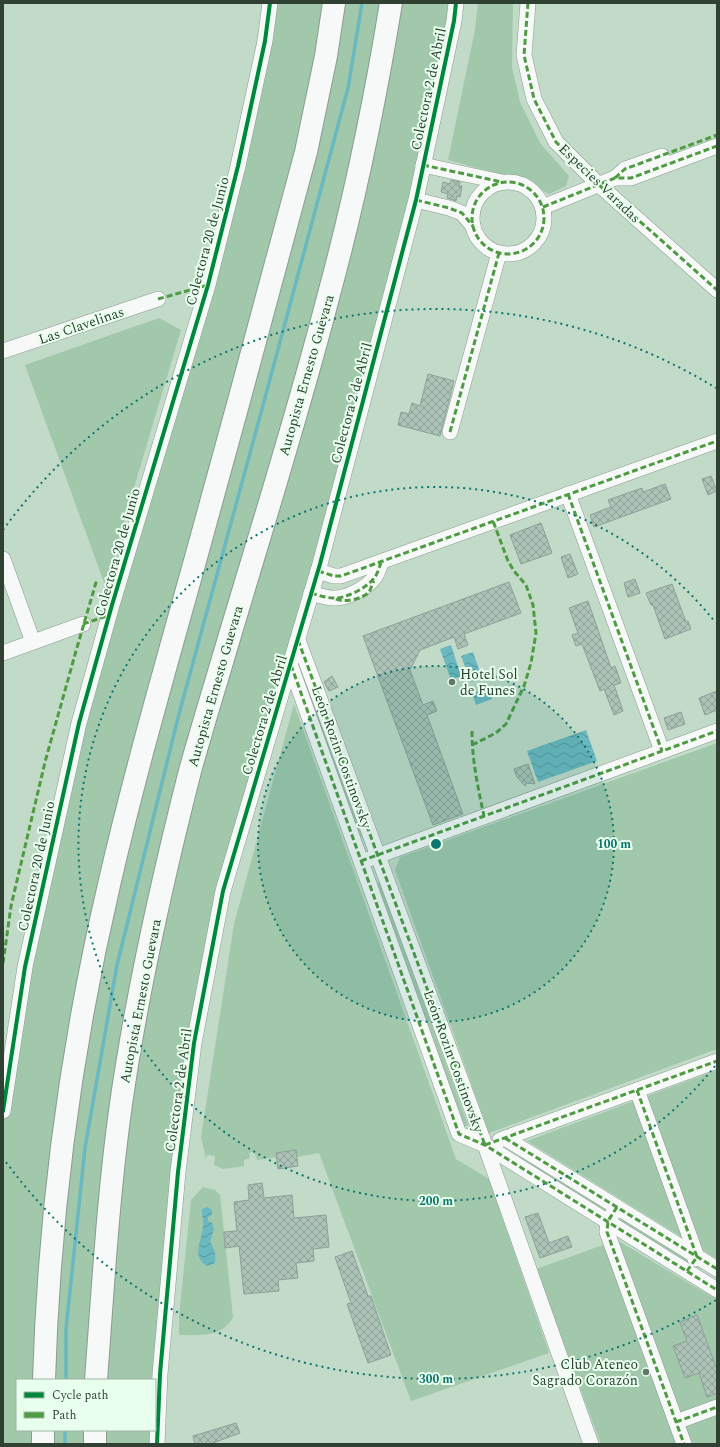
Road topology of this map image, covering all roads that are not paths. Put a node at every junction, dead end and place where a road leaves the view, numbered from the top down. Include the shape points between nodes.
1 (270, 3) edge
2 (334, 3) edge
3 (391, 3) edge
4 (456, 3) edge
5 (528, 3) edge
6 (717, 135) edge
7 (717, 146) edge
8 (423, 166) junction
9 (615, 178) junction
10 (502, 182) junction
11 (598, 184) junction
12 (416, 200) junction
13 (543, 207) junction
14 (474, 226) junction
15 (499, 253) junction
16 (717, 290) edge
17 (158, 299) dead end
18 (3, 351) edge
19 (450, 432) dead end
20 (717, 441) edge
21 (568, 494) junction
22 (3, 559) edge
23 (381, 563) junction
24 (318, 571) junction
25 (312, 592) junction
26 (83, 624) dead end
27 (298, 640) junction
28 (33, 642) junction
29 (3, 653) edge
30 (290, 664) junction
31 (717, 731) edge
32 (662, 751) junction
33 (378, 855) junction
34 (361, 861) junction
35 (717, 1060) edge
36 (637, 1090) junction
37 (3, 1111) edge
38 (505, 1138) junction
39 (486, 1145) junction
40 (617, 1207) junction
41 (608, 1221) junction
42 (697, 1257) junction
43 (717, 1269) edge
44 (687, 1271) junction
45 (717, 1290) edge
46 (44, 1379) edge
47 (96, 1379) edge
48 (717, 1407) edge
49 (676, 1422) junction
50 (43, 1431) edge
51 (95, 1431) edge
52 (42, 1444) edge
53 (95, 1444) edge
54 (157, 1444) edge
55 (591, 1444) edge
56 (684, 1444) edge

1 - 37 street, Colectora 20 de Junio via 265,41 238,166 210,278 79,723 25,968
2 - 46 highway via 306,152 108,886 80,1024 60,1164 51,1250
3 - 47 highway, Autopista Ernesto Guevara via 360,171 329,295 191,768 143,971 120,1112 106,1238
4 - 8 street, Colectora 2 de Abril
5 - 11 street, Especies Varadas via 524,55 534,99 556,142
6 - 9 street via 625,169
7 - 9 street via 631,178
8 - 10 street
8 - 12 street, Colectora 2 de Abril
9 - 11 street
10 - 13 street via 515,182 527,187 537,196
10 - 14 street via 482,193 473,214
11 - 13 street
11 - 16 street, Especies Varadas
12 - 14 street via 462,213
12 - 24 street, Colectora 2 de Abril
13 - 15 street via 543,229 538,238 521,252
14 - 15 street via 483,243
15 - 19 street
17 - 18 street, Las Clavelinas
20 - 21 street
21 - 23 street
21 - 32 street
22 - 28 street
23 - 24 street via 337,577
23 - 25 street via 375,577 364,588 334,598
24 - 25 street, Colectora 2 de Abril
25 - 27 street, Colectora 2 de Abril
26 - 28 street
27 - 30 street, Colectora 2 de Abril
27 - 33 street, León Rozin Costinovsky
28 - 29 street
30 - 34 street, León Rozin Costinovsky
30 - 54 street, Colectora 2 de Abril via 223,891 194,1043 178,1172 160,1374
31 - 32 street
32 - 33 street
33 - 34 street
33 - 39 street, León Rozin Costinovsky
34 - 39 street, León Rozin Costinovsky via 459,1134
35 - 36 street
36 - 38 street
36 - 42 street
38 - 39 street
38 - 40 street
39 - 41 street
39 - 55 street
40 - 41 street
40 - 42 street
41 - 44 street
41 - 49 street via 607,1232
42 - 43 street
42 - 44 street
44 - 45 street
48 - 49 street
49 - 56 street
50 - 52 highway
51 - 53 highway

